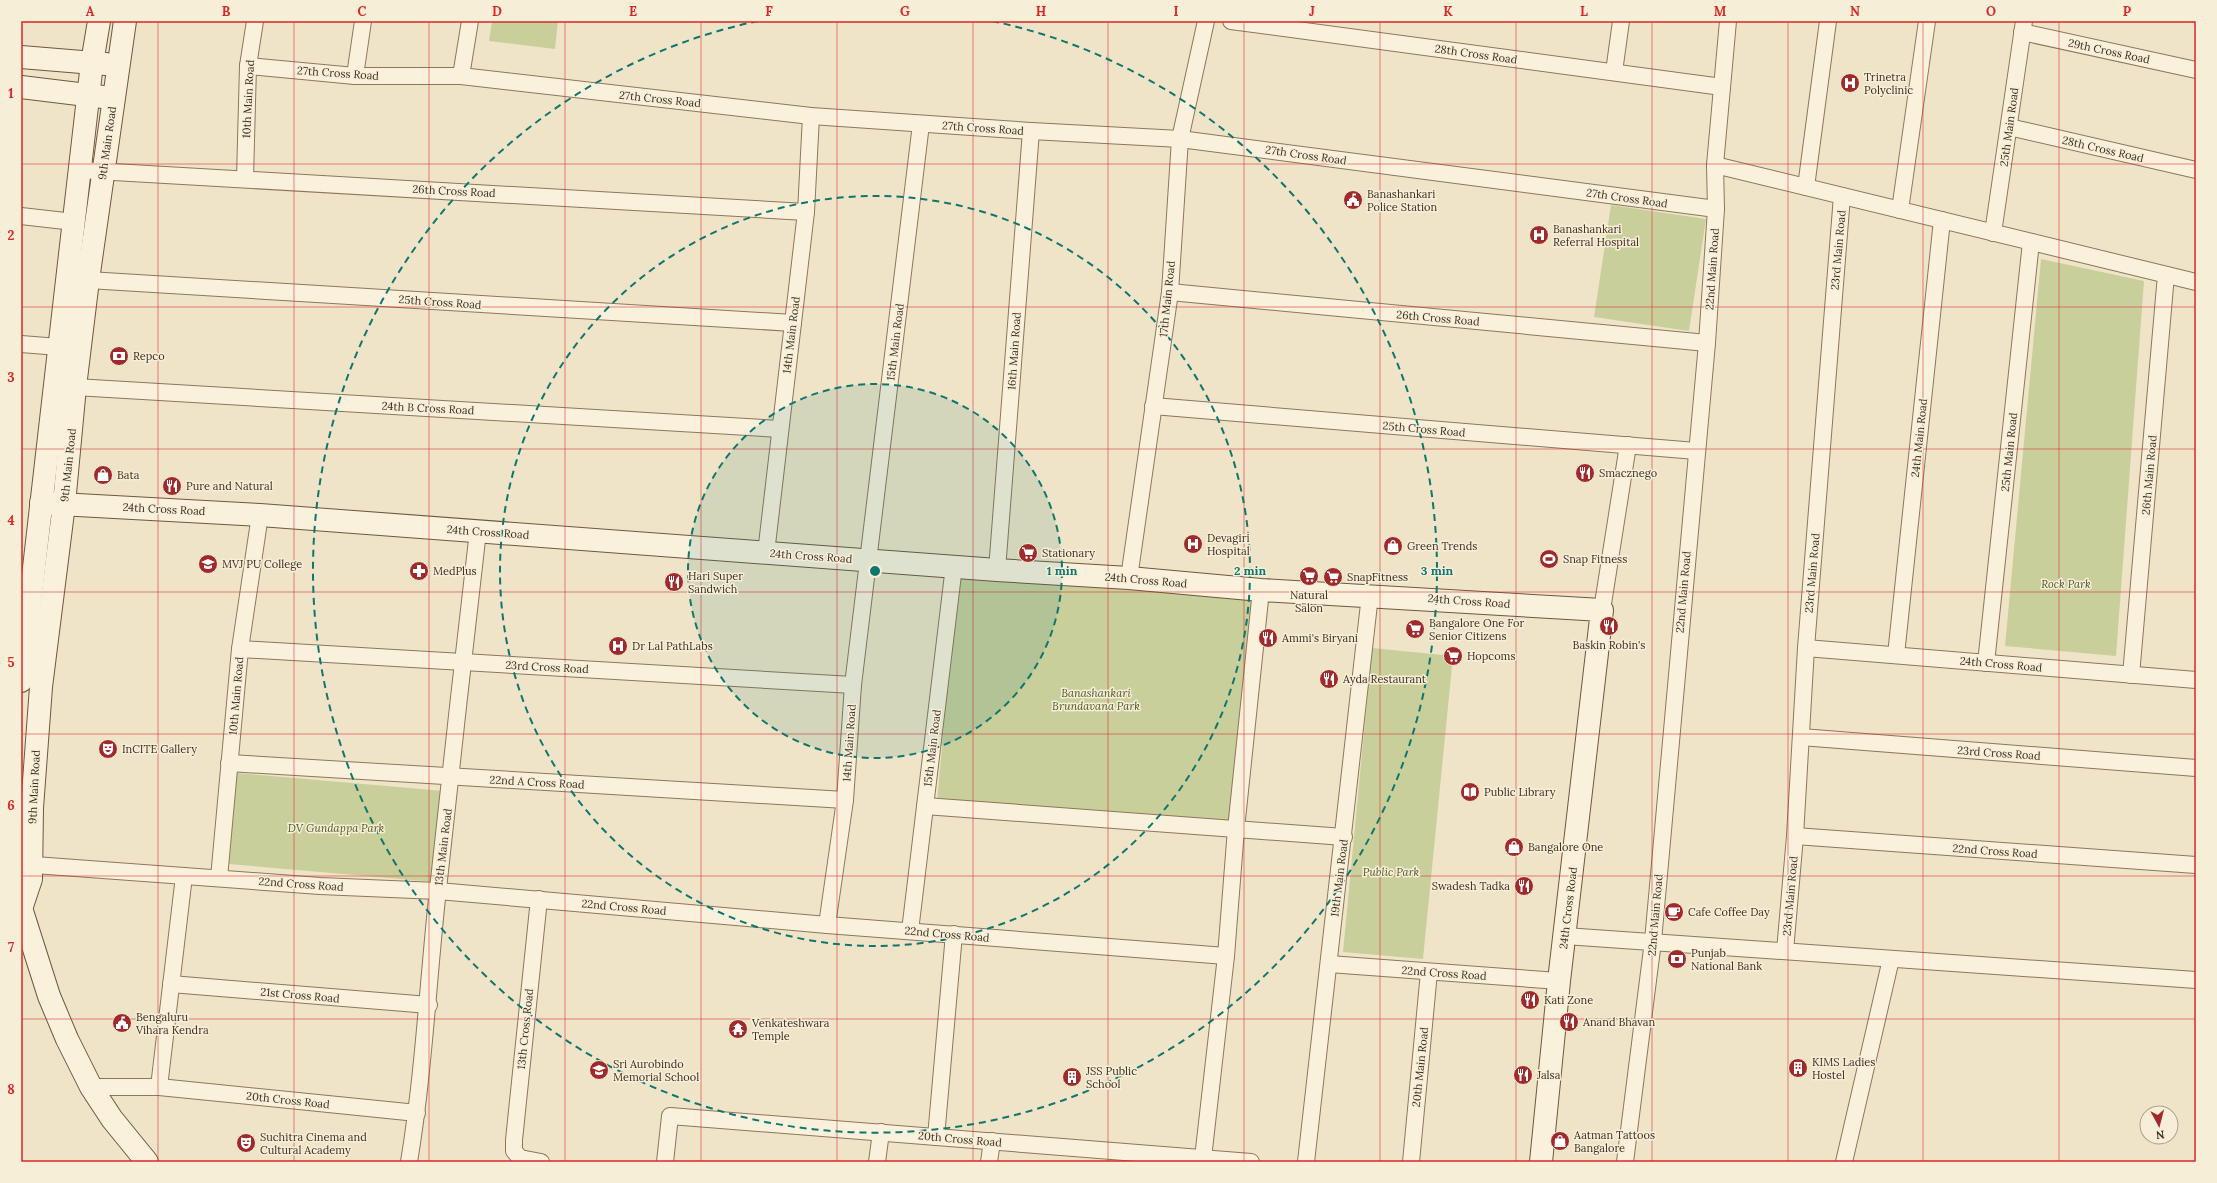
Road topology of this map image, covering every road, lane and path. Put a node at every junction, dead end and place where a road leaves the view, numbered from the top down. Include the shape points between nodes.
1 (99, 21) edge
2 (125, 21) edge
3 (255, 21) edge
4 (363, 21) edge
5 (470, 21) edge
6 (1206, 21) edge
7 (1231, 21) edge
8 (1621, 21) edge
9 (1728, 21) edge
10 (1828, 21) edge
11 (1927, 21) edge
12 (2023, 27) edge
13 (21, 57) edge
14 (92, 63) junction
15 (118, 64) junction
16 (248, 66) junction
17 (2196, 70) edge
18 (1614, 72) junction
19 (355, 76) junction
20 (461, 76) junction
21 (21, 87) edge
22 (1722, 87) junction
23 (88, 94) junction
24 (114, 99) junction
25 (811, 116) junction
26 (921, 124) junction
27 (2009, 127) junction
28 (1031, 132) junction
29 (1180, 138) junction
30 (1715, 165) junction
31 (80, 170) junction
32 (2196, 170) edge
33 (103, 172) junction
34 (245, 178) junction
35 (1806, 187) junction
36 (1842, 196) junction
37 (1716, 209) junction
38 (1900, 210) junction
39 (806, 212) junction
40 (21, 216) edge
41 (1942, 220) junction
42 (74, 222) junction
43 (1993, 233) junction
44 (2031, 242) junction
45 (2166, 275) junction
46 (88, 280) junction
47 (2196, 282) edge
48 (1170, 292) junction
49 (793, 323) junction
50 (1707, 343) junction
51 (21, 344) edge
52 (59, 347) junction
53 (75, 387) junction
54 (1153, 406) junction
55 (780, 429) junction
56 (1628, 445) junction
57 (1696, 451) junction
58 (41, 502) junction
59 (64, 504) junction
60 (260, 515) junction
61 (478, 531) junction
62 (766, 553) junction
63 (869, 560) junction
64 (954, 566) junction
65 (997, 570) junction
66 (1129, 578) junction
67 (1261, 590) junction
68 (1370, 595) junction
69 (1602, 610) junction
70 (1806, 648) junction
71 (240, 649) junction
72 (1896, 655) junction
73 (463, 662) junction
74 (1986, 663) junction
75 (25, 674) edge
76 (2131, 675) junction
77 (2196, 680) edge
78 (853, 685) junction
79 (1801, 738) junction
80 (229, 763) junction
81 (2196, 768) edge
82 (452, 776) junction
83 (845, 800) junction
84 (925, 806) junction
85 (1236, 829) junction
86 (1795, 836) junction
87 (1344, 837) junction
88 (26, 864) edge
89 (2196, 865) edge
90 (184, 876) junction
91 (219, 878) junction
92 (438, 891) junction
93 (539, 899) junction
94 (21, 909) edge
95 (827, 925) junction
96 (910, 931) junction
97 (954, 934) junction
98 (1565, 936) junction
99 (1653, 942) junction
100 (1785, 951) junction
101 (1226, 956) junction
102 (1891, 959) junction
103 (1329, 964) junction
104 (1429, 972) junction
105 (2196, 980) edge
106 (1558, 981) junction
107 (171, 984) junction
108 (429, 1005) junction
109 (92, 1087) junction
110 (158, 1087) junction
111 (417, 1113) junction
112 (881, 1132) junction
113 (936, 1137) junction
114 (992, 1141) junction
115 (1203, 1158) junction
116 (153, 1161) edge
117 (409, 1162) edge
118 (542, 1162) edge
119 (666, 1162) edge
120 (877, 1162) edge
121 (989, 1162) edge
122 (1251, 1162) edge
123 (1306, 1162) edge
124 (1410, 1162) edge
125 (1541, 1162) edge
126 (1625, 1162) edge
127 (1844, 1162) edge

1 - 14 street, 9th Main Road
2 - 15 street, 9th Main Road
3 - 16 street, 10th Main Road
4 - 19 street
5 - 20 street
6 - 29 street, 17th Main Road
7 - 18 street, 28th Cross Road
8 - 18 street
9 - 22 street, 22nd Main Road
10 - 35 street
11 - 38 street
12 - 17 street, 29th Cross Road
12 - 27 street, 25th Main Road
13 - 14 street
14 - 15 street
14 - 23 street, 9th Main Road
15 - 24 street, 9th Main Road
16 - 19 street, 27th Cross Road
16 - 34 street, 10th Main Road
18 - 22 street, 28th Cross Road
19 - 20 street, 27th Cross Road
20 - 25 street, 27th Cross Road
21 - 23 street
22 - 30 street, 22nd Main Road
23 - 24 street
23 - 31 street, 9th Main Road
24 - 33 street, 9th Main Road
25 - 26 street, 27th Cross Road
25 - 39 street, 14th Main Road
26 - 28 street, 27th Cross Road
26 - 63 street, 15th Main Road
27 - 32 street, 28th Cross Road
27 - 43 street, 25th Main Road
28 - 29 street, 27th Cross Road
28 - 65 street, 16th Main Road
29 - 37 street, 27th Cross Road
29 - 48 street, 17th Main Road
30 - 35 street
30 - 37 street, 22nd Main Road
31 - 33 street, 26th Cross Road
31 - 42 street, 9th Main Road
33 - 34 street, 26th Cross Road
33 - 46 street, 9th Main Road
34 - 39 street, 26th Cross Road
35 - 36 street
36 - 38 street
36 - 70 street, 23rd Main Road
37 - 50 street, 22nd Main Road
38 - 41 street
39 - 49 street, 14th Main Road
40 - 42 street
41 - 43 street
41 - 72 street, 24th Main Road
42 - 52 street, 9th Main Road
43 - 44 street
44 - 45 street
44 - 74 street, 25th Main Road
45 - 47 street
45 - 76 street, 26th Main Road
46 - 49 street, 25th Cross Road
46 - 53 street, 9th Main Road
48 - 50 street, 26th Cross Road
48 - 54 street, 17th Main Road
49 - 55 street, 14th Main Road
50 - 57 street, 22nd Main Road
51 - 52 street
52 - 58 street, 9th Main Road
53 - 55 street, 24th B Cross Road
53 - 59 street, 9th Main Road
54 - 56 street, 25th Cross Road
54 - 66 street, 17th Main Road
55 - 62 street, 14th Main Road
56 - 57 street, 25th Cross Road
56 - 69 street
57 - 99 street, 22nd Main Road
58 - 59 street, 24th Cross Road
58 - 75 street, 9th Main Road
59 - 60 street, 24th Cross Road
59 - 75 street, 9th Main Road via 44,661
60 - 61 street, 24th Cross Road
60 - 71 street, 10th Main Road
61 - 62 street, 24th Cross Road
61 - 73 street, 13th Main Road
62 - 63 street, 24th Cross Road
63 - 64 street, 24th Cross Road
63 - 78 street, 14th Main Road
64 - 65 street, 24th Cross Road
64 - 84 street, 15th Main Road
65 - 66 street, 24th Cross Road
66 - 67 street, 24th Cross Road
67 - 68 street, 24th Cross Road
67 - 85 street
68 - 69 street, 24th Cross Road
68 - 87 street, 19th Main Road
69 - 98 street, 24th Cross Road
70 - 72 street, 24th Cross Road
70 - 79 street, 23rd Main Road
71 - 73 street, 23rd Cross Road
71 - 80 street, 10th Main Road
72 - 74 street, 24th Cross Road
73 - 78 street, 23rd Cross Road
73 - 82 street, 13th Main Road
74 - 76 street, 24th Cross Road
75 - 88 street, 9th Main Road via 32,808
76 - 77 street, 24th Cross Road
78 - 83 street, 14th Main Road
79 - 81 street, 23rd Cross Road
79 - 86 street, 23rd Main Road
80 - 82 street, 22nd A Cross Road
80 - 91 street, 10th Main Road
82 - 83 street, 22nd A Cross Road
82 - 92 street, 13th Main Road
83 - 95 street, 14th Main Road
84 - 85 street
84 - 96 street, 15th Main Road
85 - 87 street
85 - 101 street
86 - 89 street, 22nd Cross Road
86 - 100 street, 23rd Main Road
87 - 103 street, 19th Main Road
88 - 90 street, 22nd Cross Road
88 - 94 street, 9th Main Road via 31,879
90 - 91 street, 22nd Cross Road
90 - 107 street
91 - 92 street, 22nd Cross Road via 320,886
92 - 93 street, 22nd Cross Road
92 - 108 street, 13th Main Road
93 - 95 street, 22nd Cross Road
93 - 118 street, 13th Cross Road via 514,1151 520,1158
94 - 109 street, 9th Main Road via 49,996 67,1039
95 - 96 street, 22nd Cross Road
96 - 97 street, 22nd Cross Road
97 - 101 street, 22nd Cross Road
97 - 113 street
98 - 99 street
98 - 106 street, 24th Cross Road
99 - 100 street
99 - 126 street, 22nd Main Road
100 - 102 street
101 - 115 street
102 - 105 street
102 - 127 street
103 - 104 street, 22nd Cross Road
103 - 123 street, 19th Main Road
104 - 106 street, 22nd Cross Road
104 - 124 street, 20th Main Road
106 - 125 street, 24th Cross Road
107 - 108 street, 21st Cross Road
107 - 110 street
108 - 111 street, 13th Main Road
109 - 110 street, 20th Cross Road
109 - 116 street, 9th Main Road via 112,1119
110 - 111 street, 20th Cross Road
111 - 117 street, 13th Main Road
112 - 113 street, 20th Cross Road
112 - 119 street, 20th Cross Road via 670,1116
112 - 120 street
113 - 114 street, 20th Cross Road
114 - 115 street, 20th Cross Road
114 - 121 street
115 - 122 street, 20th Cross Road

